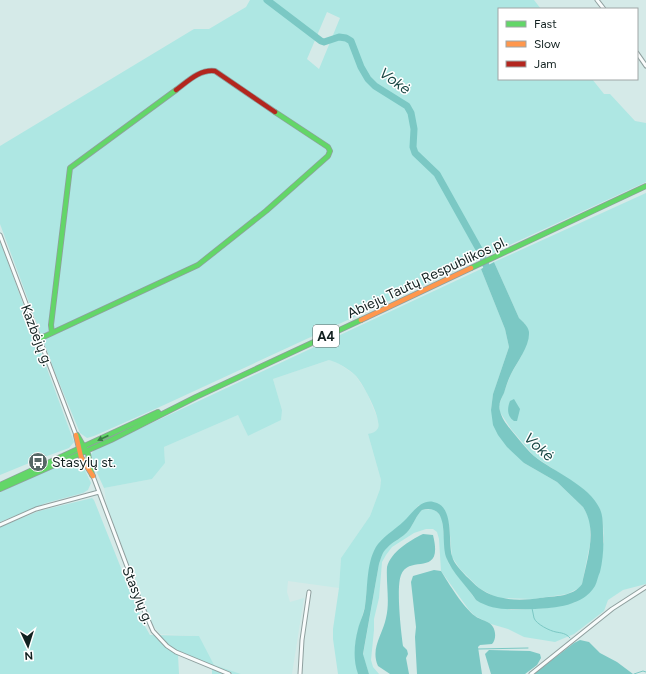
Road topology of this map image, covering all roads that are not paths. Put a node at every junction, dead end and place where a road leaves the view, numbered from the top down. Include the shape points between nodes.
1 (597, 0) edge
2 (603, 8) edge
3 (638, 54) edge
4 (646, 66) edge
5 (646, 186) edge
6 (0, 235) edge
7 (52, 333) junction
8 (39, 339) junction
9 (196, 396) junction
10 (76, 435) junction
11 (84, 446) junction
12 (78, 449) junction
13 (86, 451) junction
14 (80, 454) junction
15 (92, 476) junction
16 (0, 485) edge
17 (0, 489) edge
18 (99, 492) junction
19 (0, 524) edge
20 (646, 587) edge
21 (310, 592) dead end
22 (230, 674) edge
23 (300, 674) edge
24 (531, 674) edge

1 - 2 street
3 - 4 street
5 - 9 main road, Abiejų Tautų Respublikos pl. / A4
6 - 8 street, Kazbėjų g.
7 - 7 main road via 70,168 194,77 202,72 215,71 328,147 328,156 204,262
7 - 8 main road
8 - 10 street, Kazbėjų g.
9 -> 11 main road, Abiejų Tautų Respublikos pl. / A4
9 - 13 main road, Abiejų Tautų Respublikos pl. / A4
10 - 11 main road
10 - 12 main road
11 - 12 main road, Abiejų Tautų Respublikos pl. / A4
11 - 13 main road
12 - 14 main road
12 - 16 main road, Abiejų Tautų Respublikos pl. / A4
13 - 14 main road, Abiejų Tautų Respublikos pl. / A4
13 - 15 main road
14 - 15 main road
14 - 17 main road, Abiejų Tautų Respublikos pl. / A4
15 - 18 street, Stasylų g.
18 - 19 street via 36,509
18 - 22 street, Stasylų g. via 153,631 176,652
20 - 24 street via 612,609
21 - 23 street via 302,640

